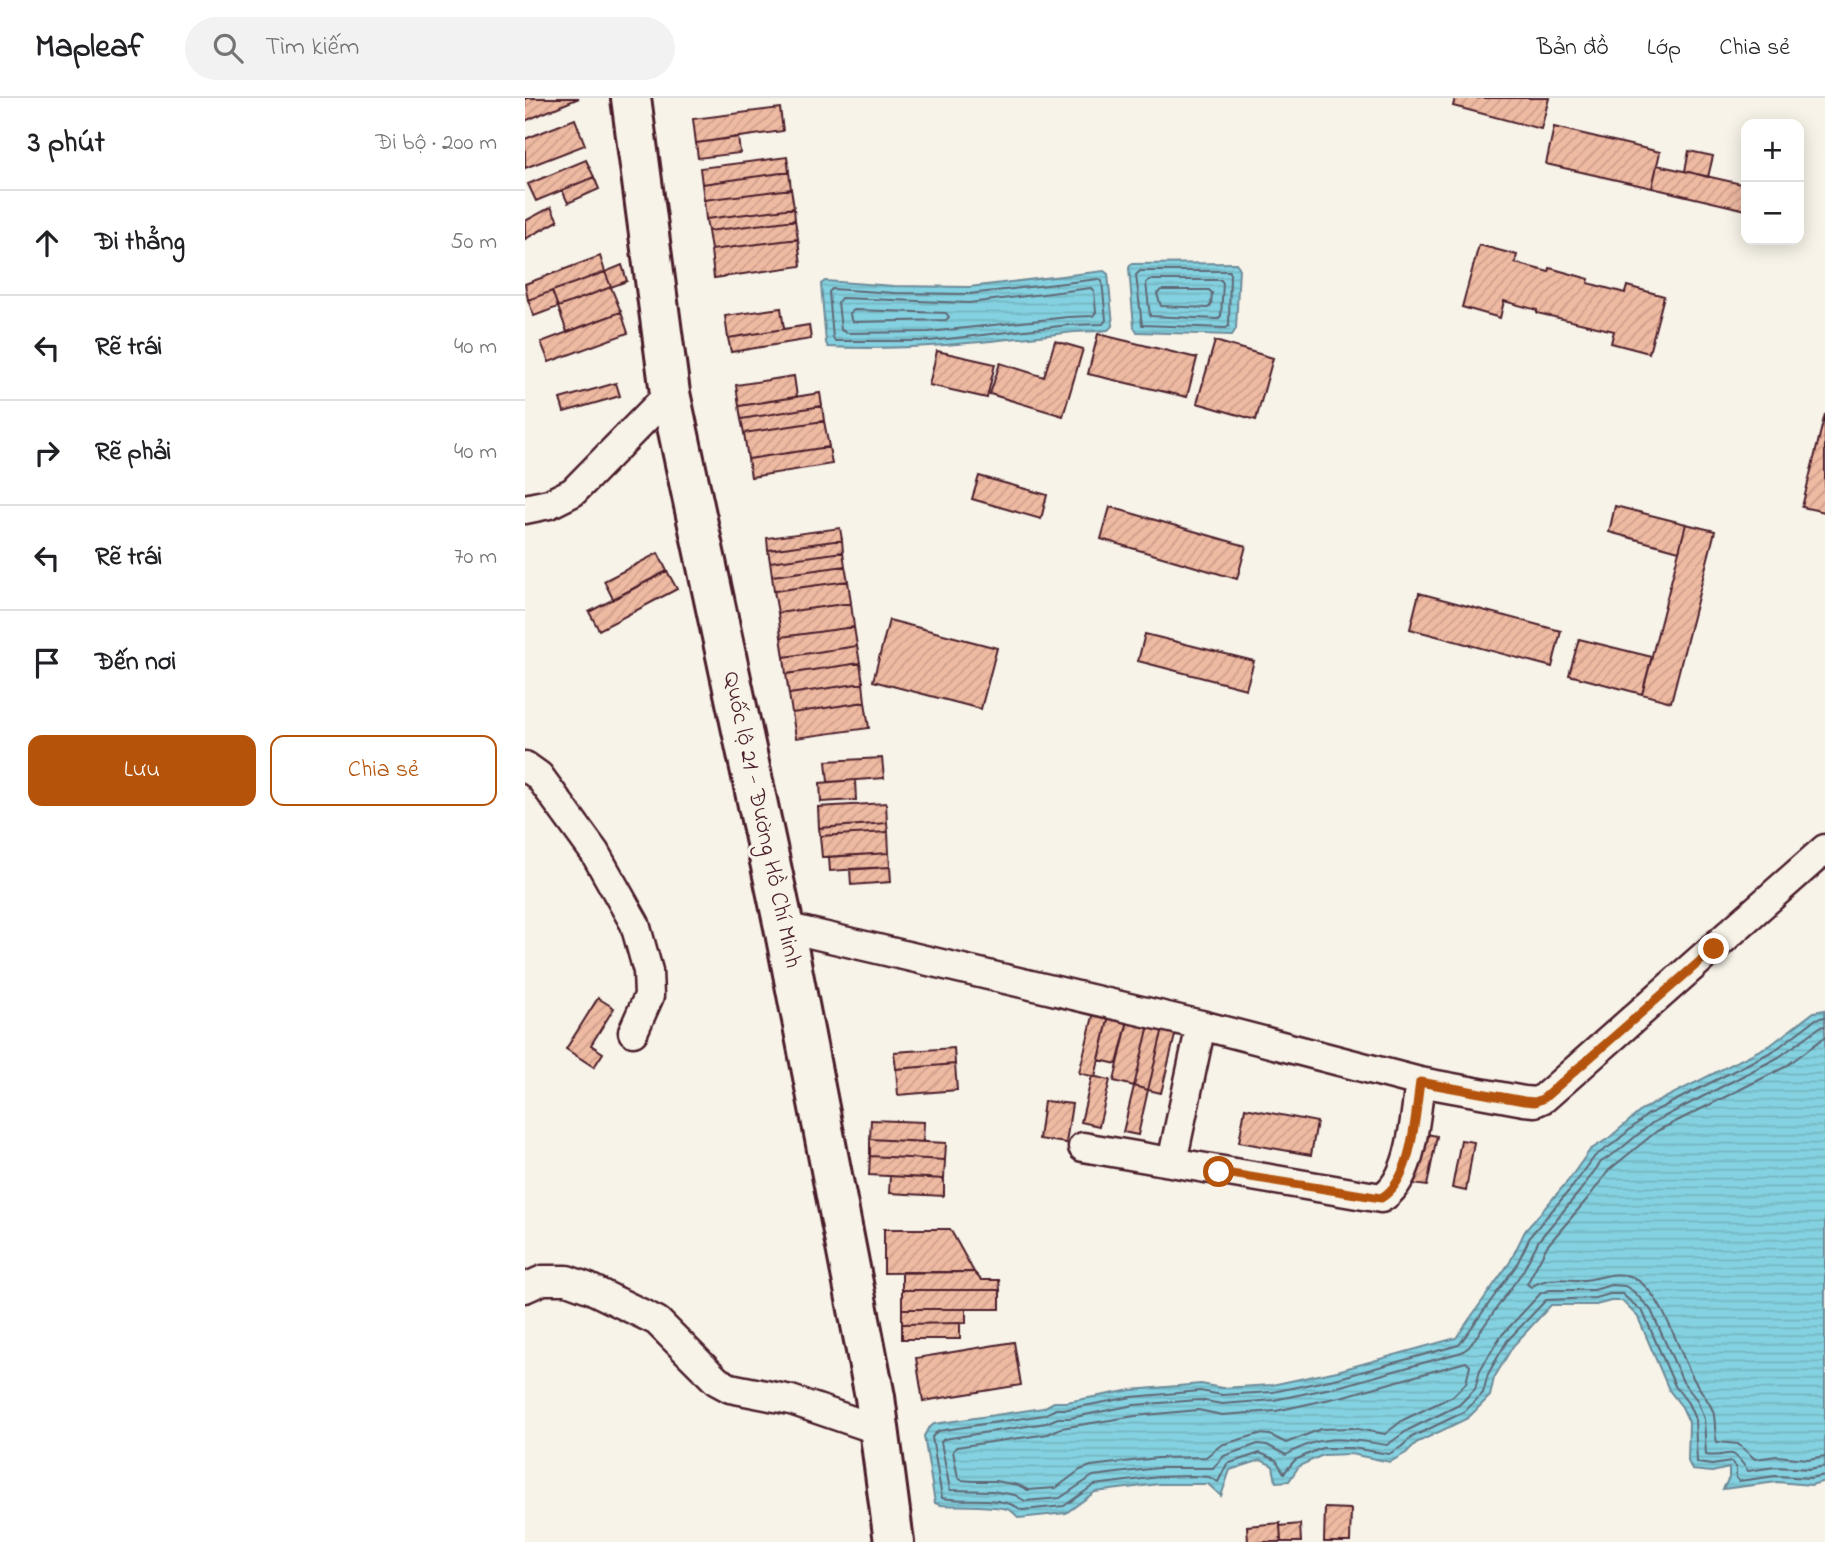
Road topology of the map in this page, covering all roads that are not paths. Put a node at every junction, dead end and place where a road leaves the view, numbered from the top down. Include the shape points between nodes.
1 (631, 98) edge
2 (670, 393) junction
3 (525, 509) edge
4 (525, 766) edge
5 (1825, 849) edge
6 (784, 927) junction
7 (1201, 1025) junction
8 (633, 1032) dead end
9 (1420, 1082) junction
10 (1083, 1147) dead end
11 (1172, 1163) junction
12 (525, 1289) edge
13 (879, 1430) junction
14 (894, 1542) edge

1 - 2 highway, Quốc lộ 21 - Đường Hồ Chí Minh
2 - 3 street via 573,492
2 - 6 highway, Quốc lộ 21 - Đường Hồ Chí Minh
4 - 8 street via 539,776 596,853 635,924 649,996
5 - 9 street via 1544,1098 1524,1101
6 - 7 street
6 - 13 highway, Quốc lộ 21 - Đường Hồ Chí Minh
7 - 9 street
7 - 11 street
9 - 11 street via 1405,1167 1391,1192 1381,1198
10 - 11 street
12 - 13 street via 543,1280 567,1280 589,1288 657,1321 717,1381 730,1388 791,1400
13 - 14 highway, Quốc lộ 21 - Đường Hồ Chí Minh

